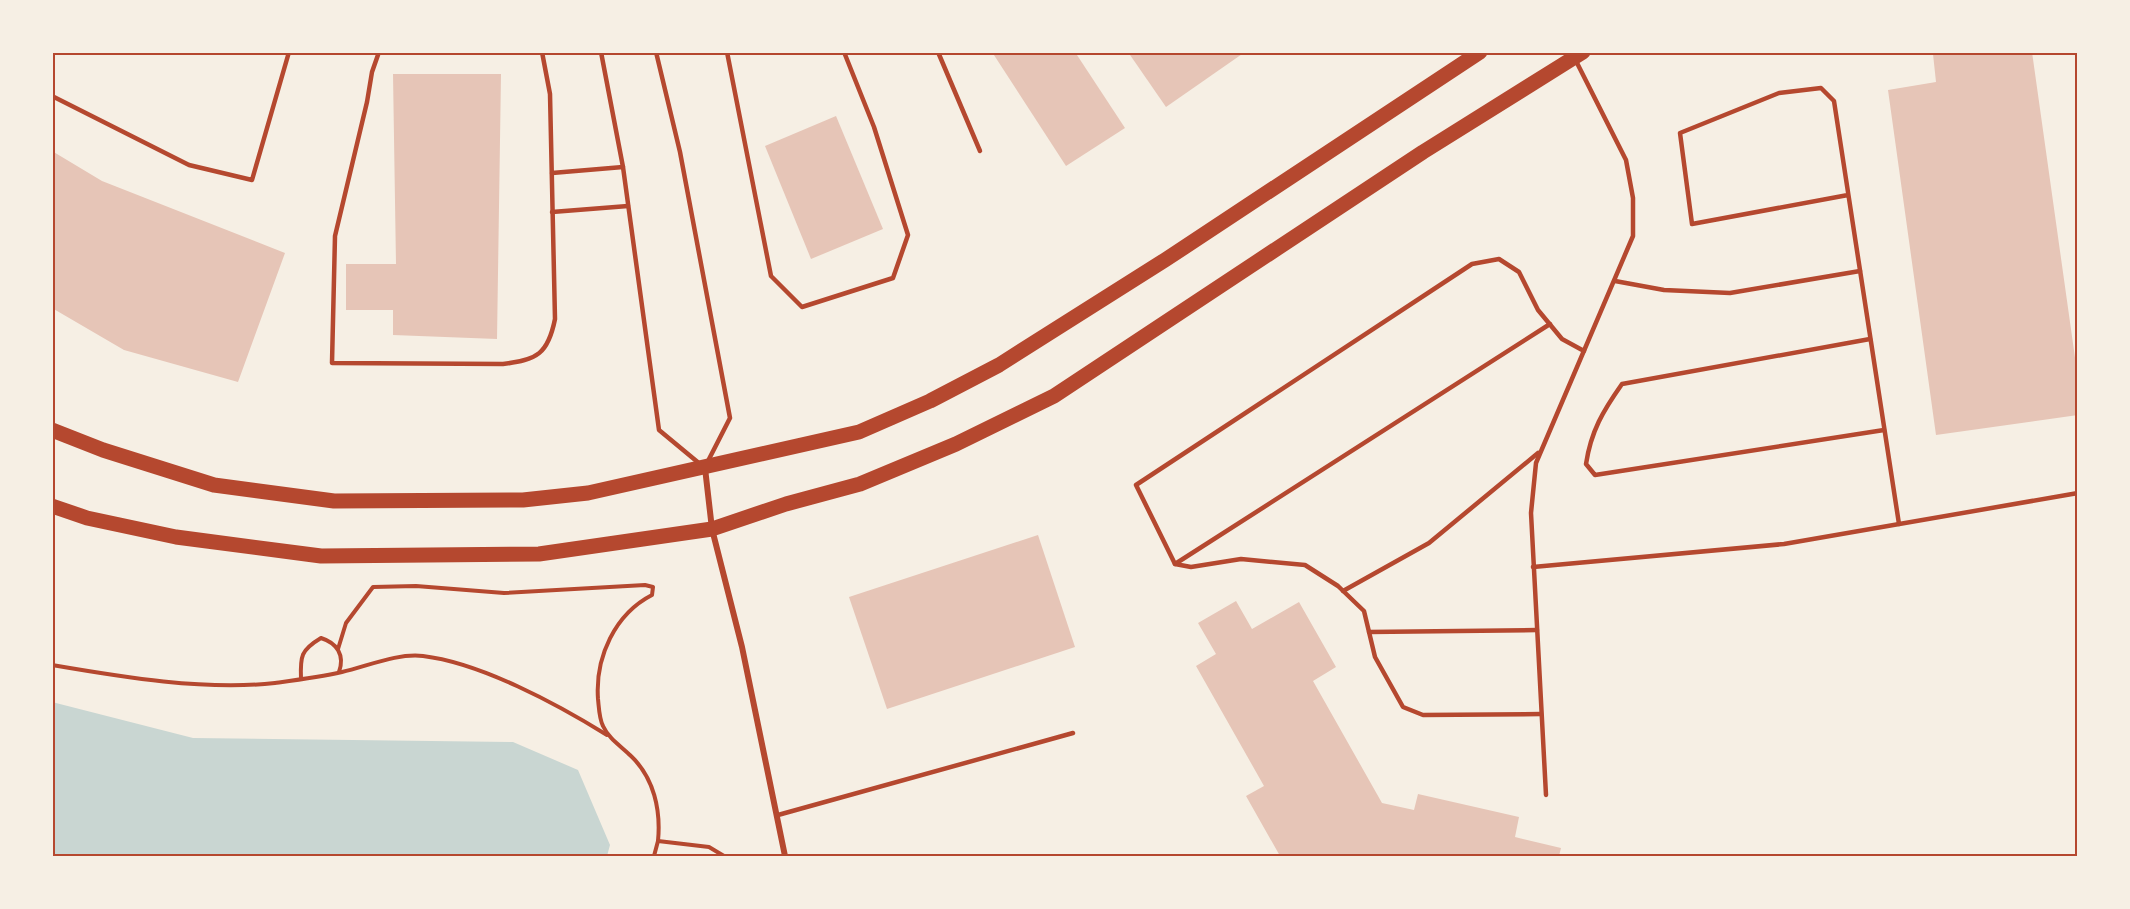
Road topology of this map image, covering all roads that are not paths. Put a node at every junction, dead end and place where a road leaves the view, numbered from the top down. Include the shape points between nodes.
1 (289, 52) edge
2 (379, 52) edge
3 (542, 52) edge
4 (601, 52) edge
5 (656, 52) edge
6 (727, 52) edge
7 (844, 52) edge
8 (938, 52) edge
9 (1480, 52) edge
10 (1579, 54) edge
11 (52, 96) edge
12 (980, 151) dead end
13 (623, 167) junction
14 (552, 173) junction
15 (1848, 195) junction
16 (628, 206) junction
17 (552, 212) junction
18 (1860, 271) junction
19 (1615, 280) junction
20 (1550, 324) junction
21 (1870, 339) junction
22 (1584, 351) junction
23 (52, 430) edge
24 (1884, 430) junction
25 (1540, 450) junction
26 (705, 468) junction
27 (2078, 493) edge
28 (52, 506) edge
29 (1899, 524) junction
30 (712, 529) junction
31 (1175, 564) junction
32 (1533, 567) junction
33 (1343, 591) junction
34 (1537, 630) junction
35 (1370, 632) junction
36 (1541, 714) junction
37 (1073, 733) dead end
38 (1546, 795) dead end
39 (778, 815) junction
40 (785, 856) edge

1 - 11 lane via 252,180 189,165
2 - 17 lane via 335,236 332,363 503,364 526,361 544,351 555,319
3 - 14 lane via 550,94
4 - 13 lane
5 - 26 lane via 680,152 730,418
6 - 7 lane via 771,276 802,307 893,278 908,235 874,126
8 - 12 lane
9 - 26 main road via 999,365 860,432
10 - 19 lane via 1626,160 1634,198 1634,236
10 - 30 main road via 1423,152 1054,396 956,444 860,483
13 - 14 lane
13 - 16 lane
14 - 17 lane
15 - 15 lane via 1834,101 1821,88 1779,93 1680,133 1692,224
15 - 18 lane
16 - 17 lane
16 - 26 lane via 659,430
18 - 19 lane via 1730,293 1664,290
18 - 21 lane
19 - 22 lane
20 - 22 lane via 1562,339
20 - 31 lane
20 - 31 lane via 1538,310 1519,272 1499,259 1472,264 1136,485
21 - 24 lane
21 - 24 lane via 1622,384 1605,407 1590,440 1586,464 1594,475
22 - 25 lane
23 - 26 main road via 214,485 334,501 523,500 588,493
24 - 29 lane
25 - 32 lane via 1530,513
25 - 33 lane via 1429,543
26 - 30 street
27 - 29 lane
28 - 30 main road via 87,518 176,537 321,556 539,554
29 - 32 lane via 1784,544
30 - 39 street
31 - 33 lane via 1191,567 1241,559 1305,565
32 - 34 lane
33 - 35 lane via 1364,611
34 - 35 lane
34 - 36 lane
35 - 36 lane via 1375,657 1402,707 1423,715
36 - 38 lane
37 - 39 lane
39 - 40 street

